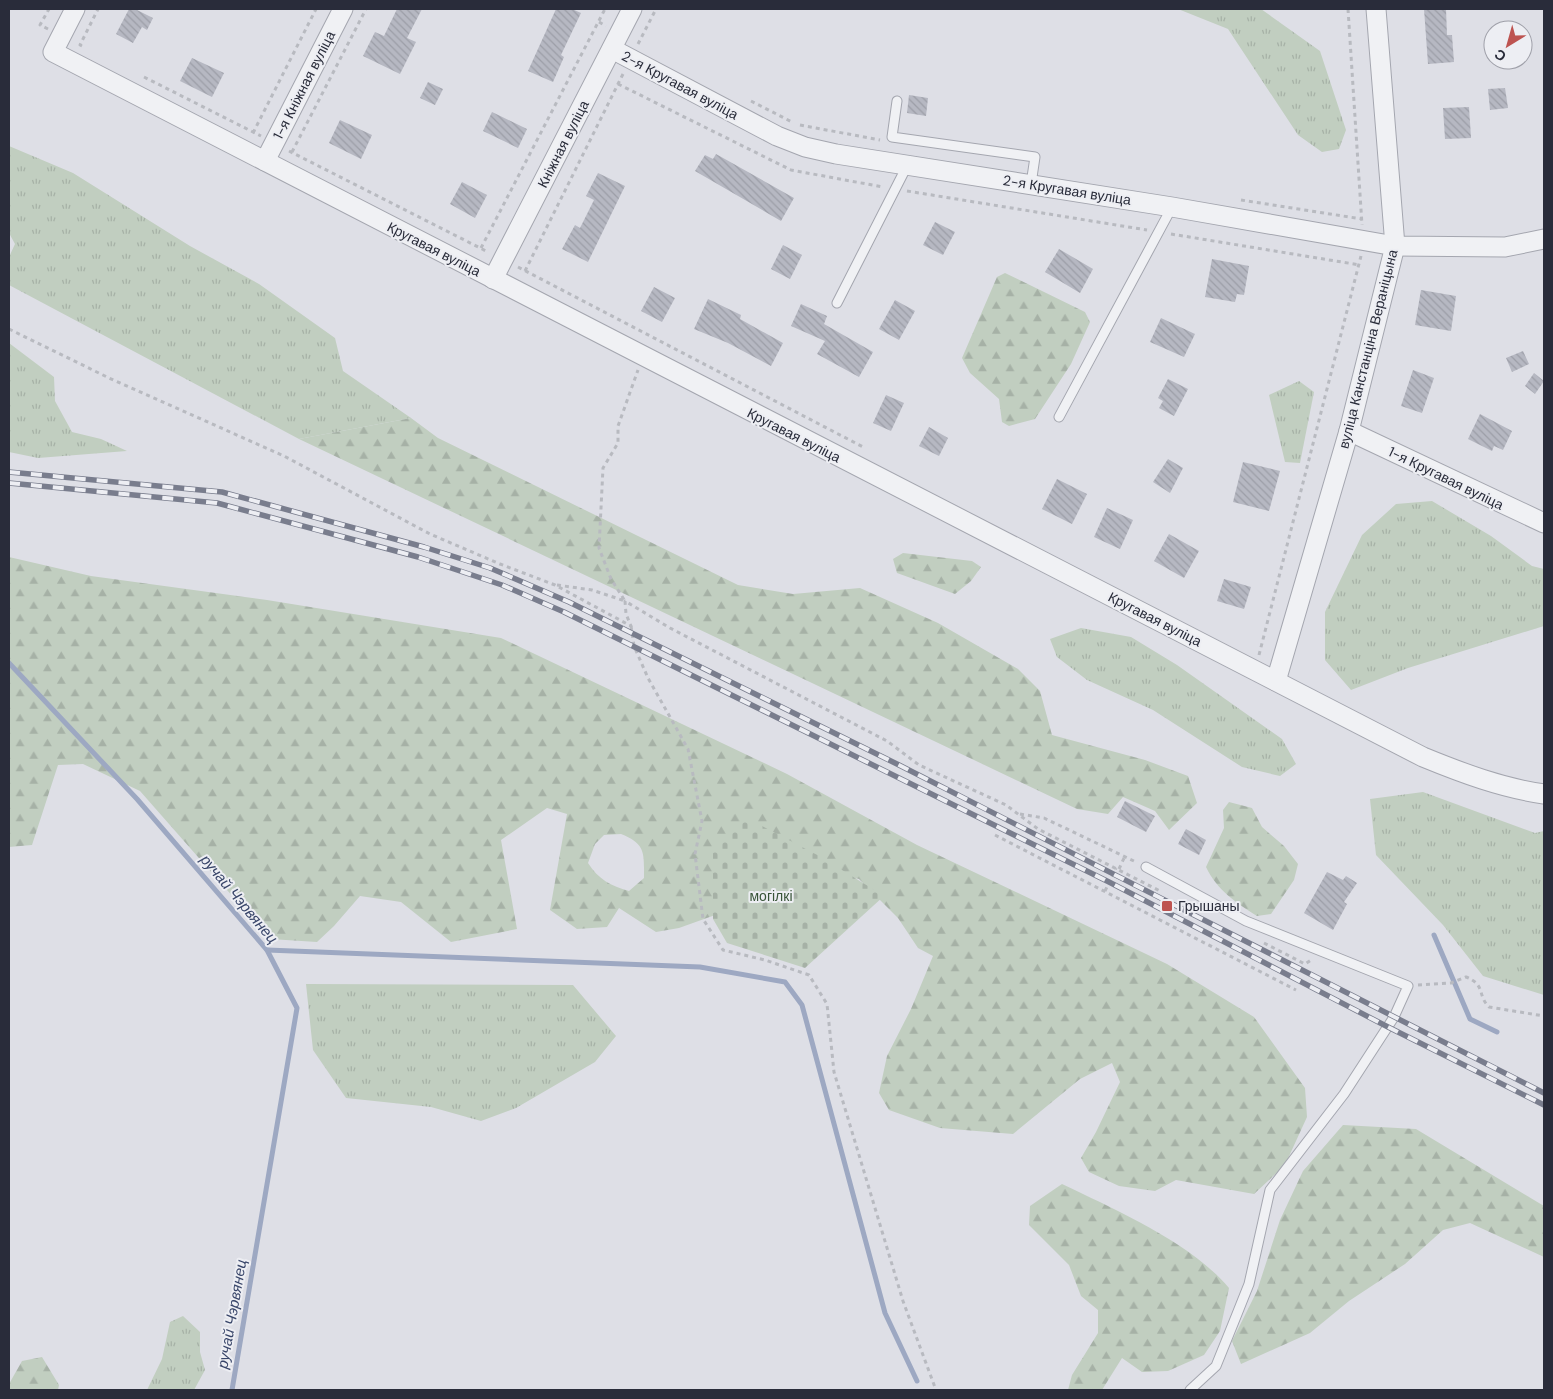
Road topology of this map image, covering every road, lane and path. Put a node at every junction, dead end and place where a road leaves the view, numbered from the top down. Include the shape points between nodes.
1 (49, 9) edge
2 (75, 9) edge
3 (98, 9) edge
4 (316, 9) edge
5 (344, 9) edge
6 (366, 9) edge
7 (605, 9) edge
8 (632, 9) edge
9 (656, 9) edge
10 (1348, 9) edge
11 (1376, 9) edge
12 (40, 25) dead end
13 (638, 43) dead end
14 (612, 49) junction
15 (89, 50) dead end
16 (141, 76) dead end
17 (618, 84) dead end
18 (897, 101) dead end
19 (253, 133) junction
20 (274, 143) junction
21 (292, 152) junction
22 (265, 161) junction
23 (908, 164) junction
24 (1031, 184) junction
25 (1172, 207) junction
26 (1362, 219) dead end
27 (1544, 239) edge
28 (1395, 246) junction
29 (481, 248) junction
30 (503, 259) junction
31 (1360, 265) dead end
32 (525, 270) junction
33 (493, 279) junction
34 (837, 303) dead end
35 (9, 329) edge
36 (642, 357) junction
37 (1059, 418) dead end
38 (1349, 431) junction
39 (869, 451) dead end
40 (1544, 523) edge
41 (555, 585) junction
42 (626, 601) junction
43 (631, 626) junction
44 (1250, 652) dead end
45 (1276, 681) junction
46 (1544, 794) edge
47 (1020, 814) junction
48 (1038, 828) dead end
49 (995, 835) dead end
50 (1125, 856) junction
51 (1146, 867) joint
52 (1105, 892) junction
53 (1408, 986) junction
54 (1296, 990) dead end
55 (1544, 1016) edge
56 (936, 1390) edge
57 (1190, 1390) edge

1 - 12 path
2 - 22 street, Кругавая вуліца via 53,52
3 - 15 path via 80,45
4 - 19 path
5 - 20 street, 1-я Кніжная вуліца
6 - 21 path
7 - 29 path
8 - 14 street, Кніжная вуліца
9 - 13 path
10 - 26 path
11 - 28 street, вуліца Канстанціна Вераніцына
14 - 23 street, 2-я Кругавая вуліца via 777,136 805,147
14 - 30 street, Кніжная вуліца
16 - 19 path
17 - 32 path
18 - 24 lane via 892,137 1035,157
19 - 20 path
20 - 21 path
20 - 22 street, 1-я Кніжная вуліца
21 - 29 path
22 - 33 street, Кругавая вуліца
23 - 24 street, 2-я Кругавая вуліца
23 - 34 lane
24 - 25 street, 2-я Кругавая вуліца
25 - 28 street, 2-я Кругавая вуліца
25 - 37 lane
27 - 28 street, 2-я Кругавая вуліца via 1505,247
28 - 38 street, вуліца Канстанціна Вераніцына
29 - 30 path
30 - 32 path
30 - 33 street, Кніжная вуліца
31 - 44 path via 1258,656
32 - 39 path
33 - 36 street, Кругавая вуліца
35 - 41 path via 109,378 284,456 430,534
36 - 42 path via 618,426 618,444 603,468 599,548 610,579
36 - 45 street, Кругавая вуліца
38 - 40 street, 1-я Кругавая вуліца
38 - 45 street, вуліца Канстанціна Вераніцына
41 - 42 path via 592,590
41 - 43 path
42 - 43 path via 626,614
42 - 47 path via 670,628 887,741 919,765
43 - 56 path via 634,646 648,678 688,749 702,821 694,854 703,919 723,950 809,975 826,1004 834,1072 903,1301
45 - 46 street, Кругавая вуліца via 1423,757 1466,774
47 - 48 path
47 - 50 path via 1044,818
49 - 52 path
50 - 51 path
50 - 52 path
51 - 53 lane via 1246,921
52 - 54 path
53 - 55 path via 1451,983 1466,977 1482,988 1483,1001 1489,1007
53 - 57 lane via 1394,1017 1344,1094 1270,1190 1249,1284 1235,1320 1216,1366

